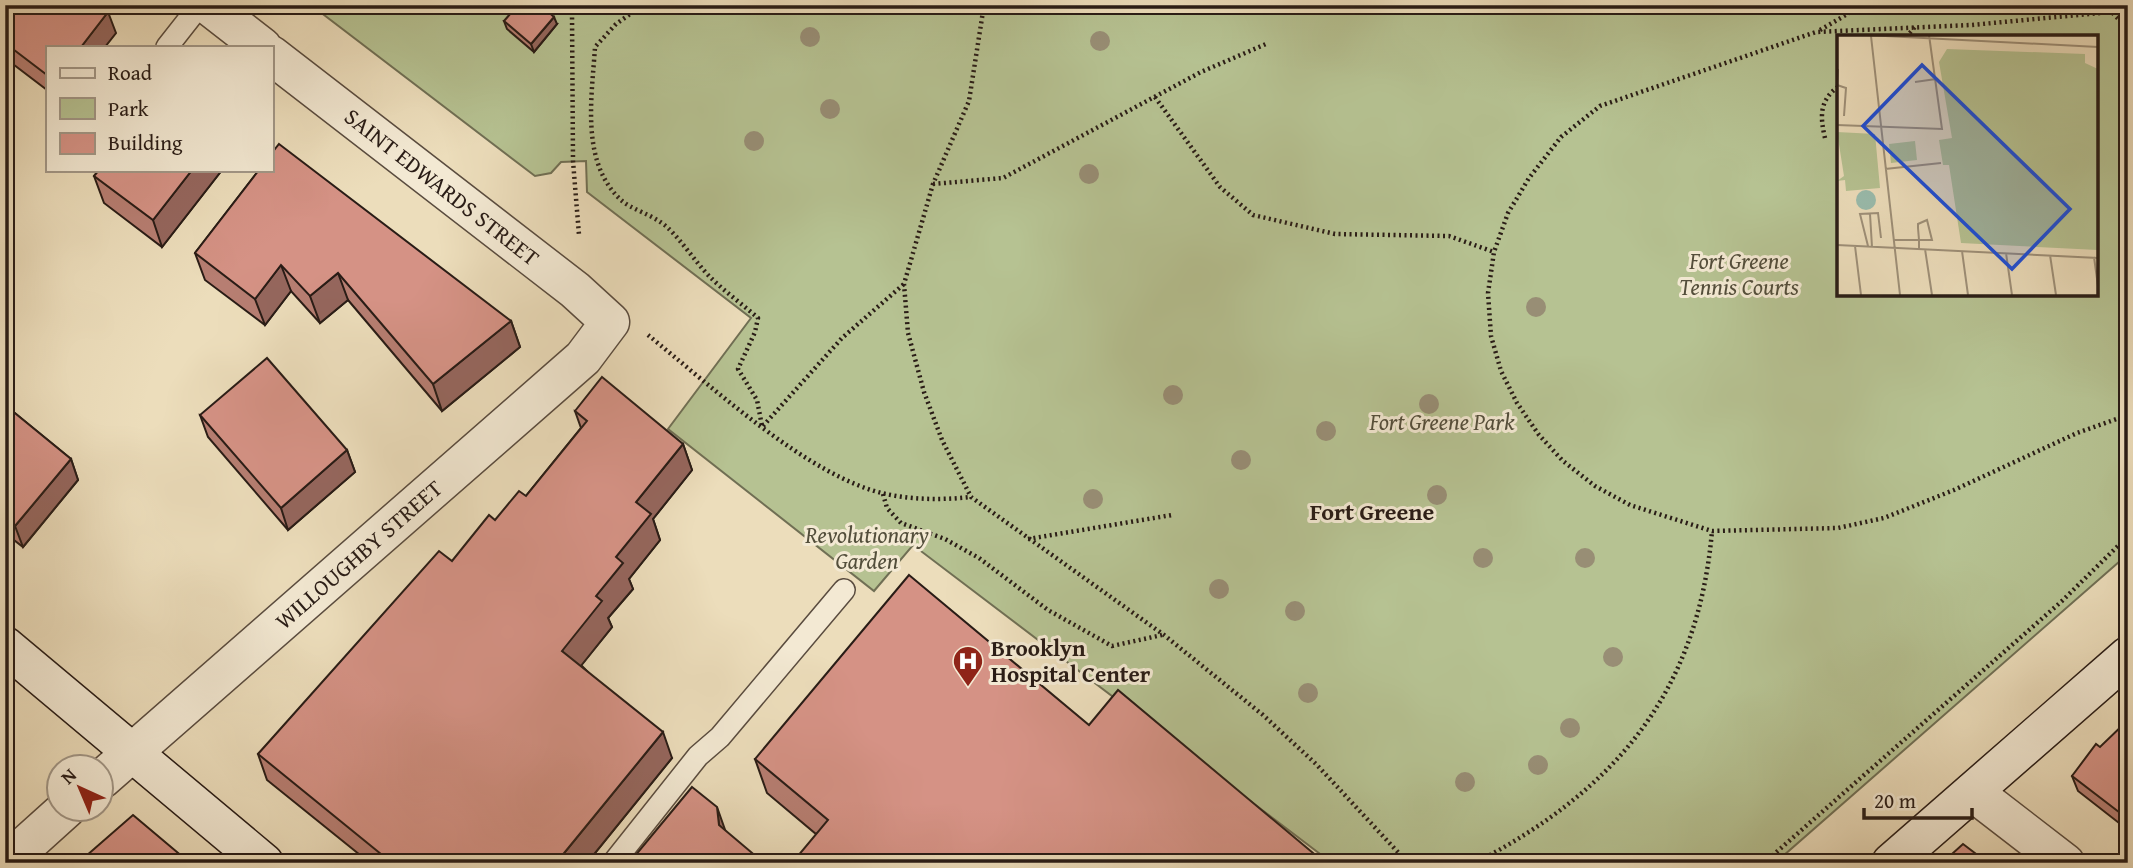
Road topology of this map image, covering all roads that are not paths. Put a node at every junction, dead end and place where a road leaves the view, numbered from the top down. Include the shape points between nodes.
1 (200, 5) edge
2 (208, 5) edge
3 (168, 46) edge
4 (261, 46) edge
5 (273, 57) edge
6 (610, 322) joint
7 (844, 590) dead end
8 (5, 646) edge
9 (2128, 656) edge
10 (132, 752) junction
11 (116, 766) edge
12 (1973, 792) junction
13 (51, 822) edge
14 (6, 863) edge
15 (264, 863) edge
16 (613, 863) edge
17 (1891, 863) edge
18 (2065, 863) edge

1 - 3 lane
2 - 4 street
5 - 6 street, SAINT EDWARDS STREET
6 - 10 street, WILLOUGHBY STREET via 583,358
7 - 16 lane via 720,737 698,756
8 - 10 street
9 - 12 street
10 - 11 street, WILLOUGHBY STREET
10 - 15 street
12 - 17 street
12 - 18 street
13 - 14 street

